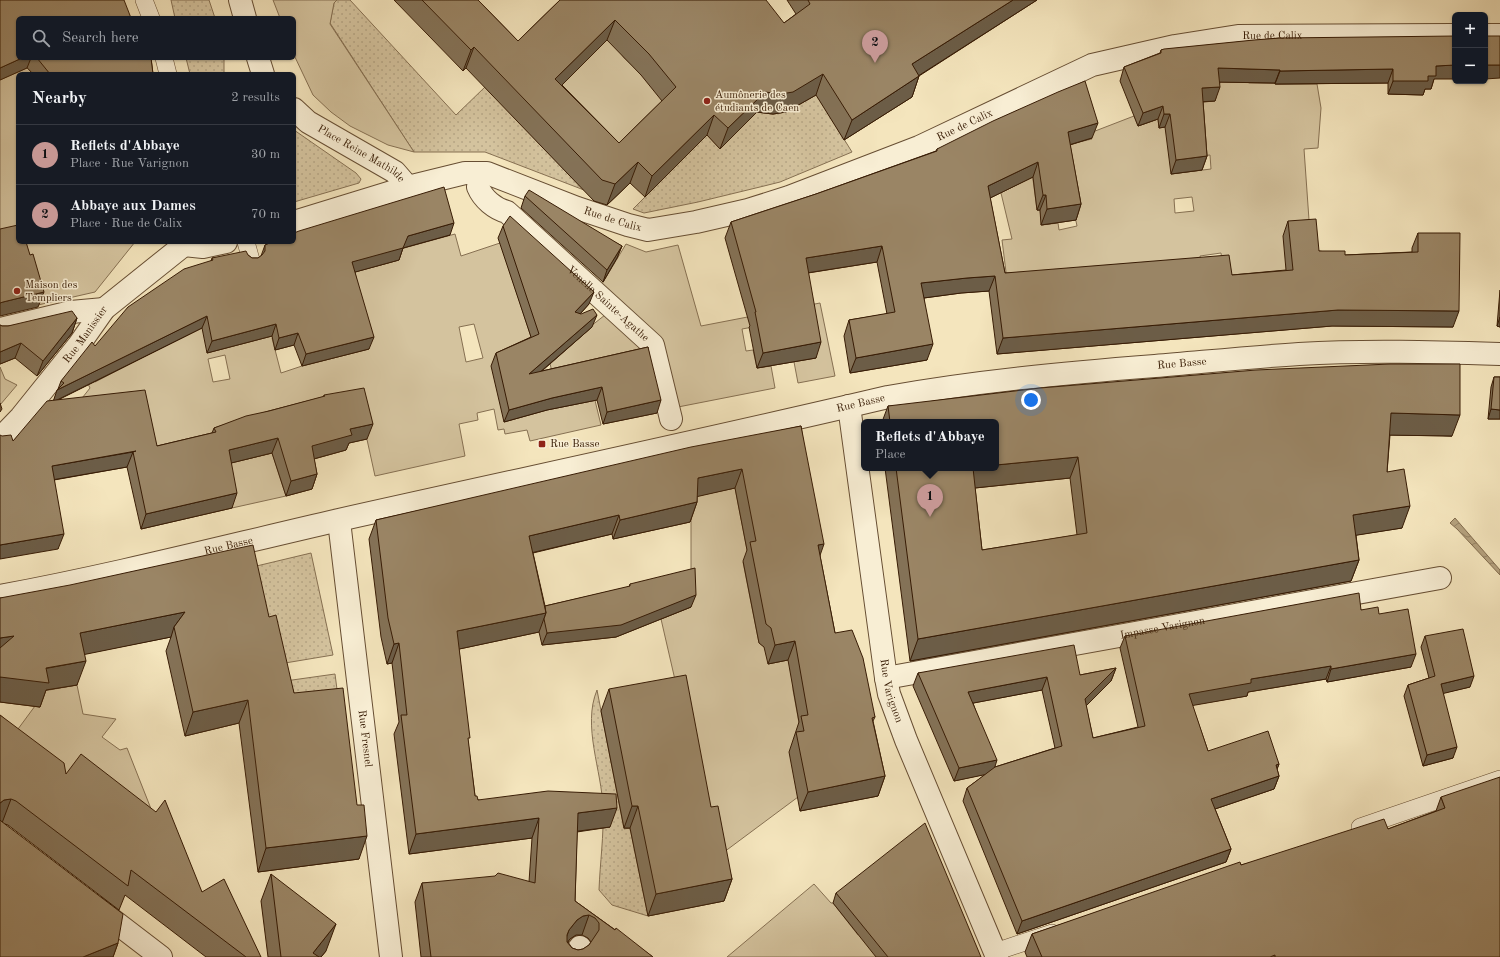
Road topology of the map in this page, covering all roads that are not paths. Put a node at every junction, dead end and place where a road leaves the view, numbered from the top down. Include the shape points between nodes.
1 (144, 0) edge
2 (240, 0) edge
3 (150, 16) edge
4 (244, 16) edge
5 (1452, 35) edge
6 (1488, 35) edge
7 (1500, 35) edge
8 (164, 60) edge
9 (259, 60) edge
10 (168, 72) edge
11 (262, 72) edge
12 (296, 111) edge
13 (408, 187) junction
14 (498, 195) junction
15 (296, 221) edge
16 (185, 244) edge
17 (217, 244) edge
18 (247, 244) edge
19 (251, 260) edge
20 (104, 309) junction
21 (0, 330) edge
22 (1500, 354) edge
23 (849, 406) junction
24 (671, 419) dead end
25 (0, 439) edge
26 (339, 520) junction
27 (1440, 578) dead end
28 (0, 596) edge
29 (886, 678) junction
30 (1500, 779) edge
31 (1342, 833) edge
32 (83, 897) edge
33 (1070, 926) edge
34 (996, 955) edge
35 (161, 957) edge
36 (392, 957) edge

1 - 3 lane
2 - 4 street
5 - 14 street, Rue de Calix via 1238,36 1175,46 1092,66 919,147 788,197 748,210 696,222 648,230 577,208
6 - 7 street
8 - 10 lane
9 - 11 street
12 - 13 street, Place Reine Mathilde via 308,122 395,172
13 - 14 street, Place Reine Mathilde via 464,173
13 - 15 street, Place Reine Mathilde
14 - 24 street, Venelle Sainte-Agathe via 653,345
16 - 17 street via 203,247
16 - 20 street, Rue Manissier
18 - 19 lane
20 - 21 street via 71,312
20 - 25 street, Rue Manissier via 78,346
22 - 23 street, Rue Basse via 1300,354 1071,372 955,386
23 - 26 street, Rue Basse
23 - 29 street, Rue Varignon
26 - 28 street, Rue Basse via 66,584
26 - 36 street, Rue Fresnel
27 - 29 street, Impasse Varignon
29 - 34 street, Rue Varignon via 889,694 906,740
30 - 31 lane
32 - 35 street
33 - 34 lane

